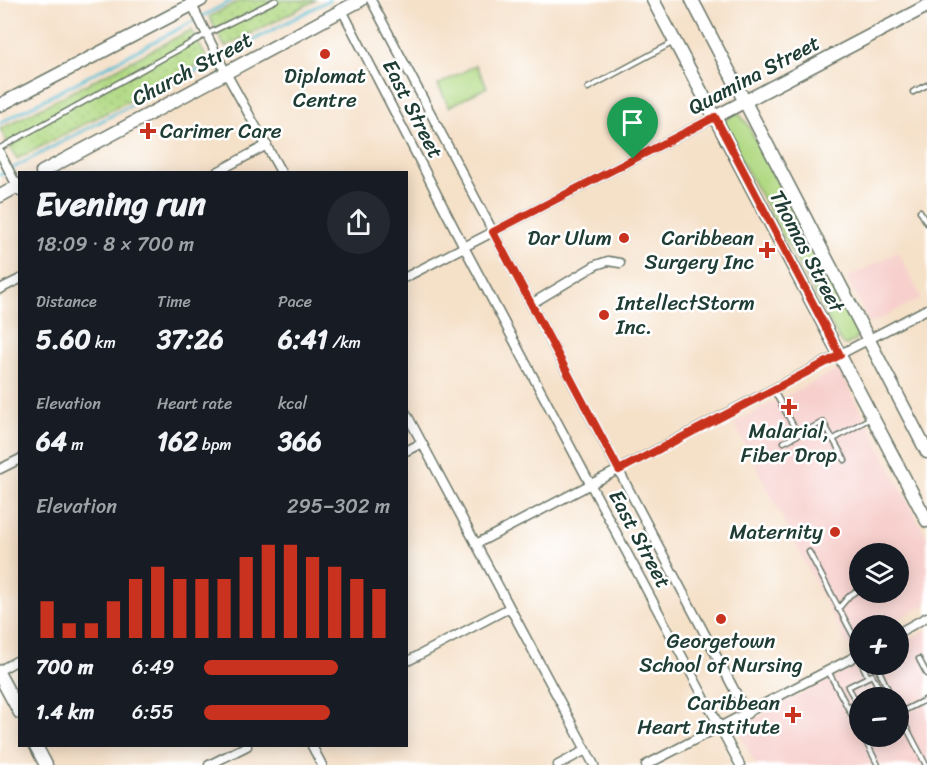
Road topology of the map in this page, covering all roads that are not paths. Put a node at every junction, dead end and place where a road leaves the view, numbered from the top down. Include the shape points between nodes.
1 (276, 0) edge
2 (361, 0) edge
3 (371, 0) edge
4 (653, 0) edge
5 (692, 0) edge
6 (194, 2) edge
7 (927, 6) edge
8 (342, 10) junction
9 (207, 34) junction
10 (675, 41) junction
11 (226, 73) junction
12 (927, 85) edge
13 (588, 88) dead end
14 (913, 92) dead end
15 (745, 102) junction
16 (0, 105) edge
17 (715, 117) junction
18 (267, 145) junction
19 (0, 148) edge
20 (0, 153) edge
21 (44, 171) edge
22 (219, 171) edge
23 (280, 171) edge
24 (18, 186) edge
25 (18, 188) edge
26 (0, 196) edge
27 (920, 211) dead end
28 (927, 223) edge
29 (493, 232) junction
30 (464, 247) junction
31 (620, 263) dead end
32 (408, 276) edge
33 (18, 280) edge
34 (0, 289) edge
35 (531, 304) junction
36 (927, 309) edge
37 (869, 340) junction
38 (840, 355) junction
39 (773, 390) junction
40 (408, 417) edge
41 (872, 417) junction
42 (798, 434) junction
43 (834, 439) junction
44 (784, 442) dead end
45 (422, 443) junction
46 (408, 450) edge
47 (927, 452) edge
48 (18, 460) edge
49 (845, 460) dead end
50 (0, 469) edge
51 (619, 470) junction
52 (590, 485) junction
53 (927, 521) edge
54 (476, 544) junction
55 (809, 552) dead end
56 (849, 596) edge
57 (509, 608) junction
58 (838, 609) junction
59 (927, 617) edge
60 (909, 627) edge
61 (849, 633) edge
62 (849, 659) edge
63 (919, 659) dead end
64 (18, 660) edge
65 (408, 661) edge
66 (0, 670) edge
67 (828, 671) junction
68 (927, 674) edge
69 (0, 676) edge
70 (868, 677) joint
71 (878, 687) edge
72 (849, 689) edge
73 (927, 699) edge
74 (909, 707) edge
75 (848, 708) edge
76 (18, 710) edge
77 (747, 714) junction
78 (719, 727) junction
79 (909, 732) edge
80 (37, 747) edge
81 (245, 747) edge
82 (313, 747) edge
83 (869, 747) edge
84 (586, 750) junction
85 (46, 765) edge
86 (209, 765) edge
87 (322, 765) edge
88 (558, 765) edge
89 (594, 765) edge
90 (646, 765) edge
91 (740, 765) edge
92 (878, 765) edge
93 (926, 765) edge

1 - 9 lane
2 - 8 street, Church Street
3 - 29 street, East Street
4 - 10 street, Thomas Street
5 - 15 street, Thomas Street
6 - 9 street
6 - 16 street
7 - 15 street, Quamina Street
8 - 11 street, Church Street
8 - 30 street, East Street
9 - 11 street
9 - 19 lane
10 - 13 lane
10 - 17 street, Thomas Street
11 - 18 street
11 - 21 street, Church Street
12 - 14 lane
15 - 17 street, Quamina Street
15 - 37 street, Thomas Street
17 - 29 street, Quamina Street
17 - 38 street, Thomas Street
18 - 22 street
18 - 23 street
20 - 24 street
25 - 26 street
27 - 28 lane
29 - 30 street, Quamina Street
29 - 35 street, East Street
30 - 32 street, Quamina Street
30 - 52 street, East Street
31 - 35 street via 596,265
33 - 34 street
35 - 51 street, East Street
36 - 37 street
37 - 38 street
37 - 47 street, Thomas Street
38 - 39 street
38 - 41 street, Thomas Street
39 - 42 lane
39 - 51 street
40 - 45 street
41 - 43 lane
41 - 53 street, Thomas Street
42 - 43 lane via 823,422
42 - 44 lane
43 - 49 lane
45 - 46 street
45 - 54 street
48 - 50 street
51 - 52 street
51 - 77 street, East Street
52 - 54 street
52 - 78 street, East Street
54 - 57 street
55 - 58 lane
56 - 58 lane
57 - 65 street
57 - 84 street
58 - 61 lane
59 - 60 street
62 - 67 street
63 - 68 lane
64 - 66 street
67 - 75 lane
67 - 77 street
69 - 76 street
70 - 71 lane via 872,675
70 - 72 lane
73 - 74 lane
77 - 78 street
78 - 90 street
78 - 91 street, East Street
79 - 93 lane
80 - 85 street
81 - 86 street
82 - 87 street
83 - 92 lane
84 - 88 street
84 - 89 street

